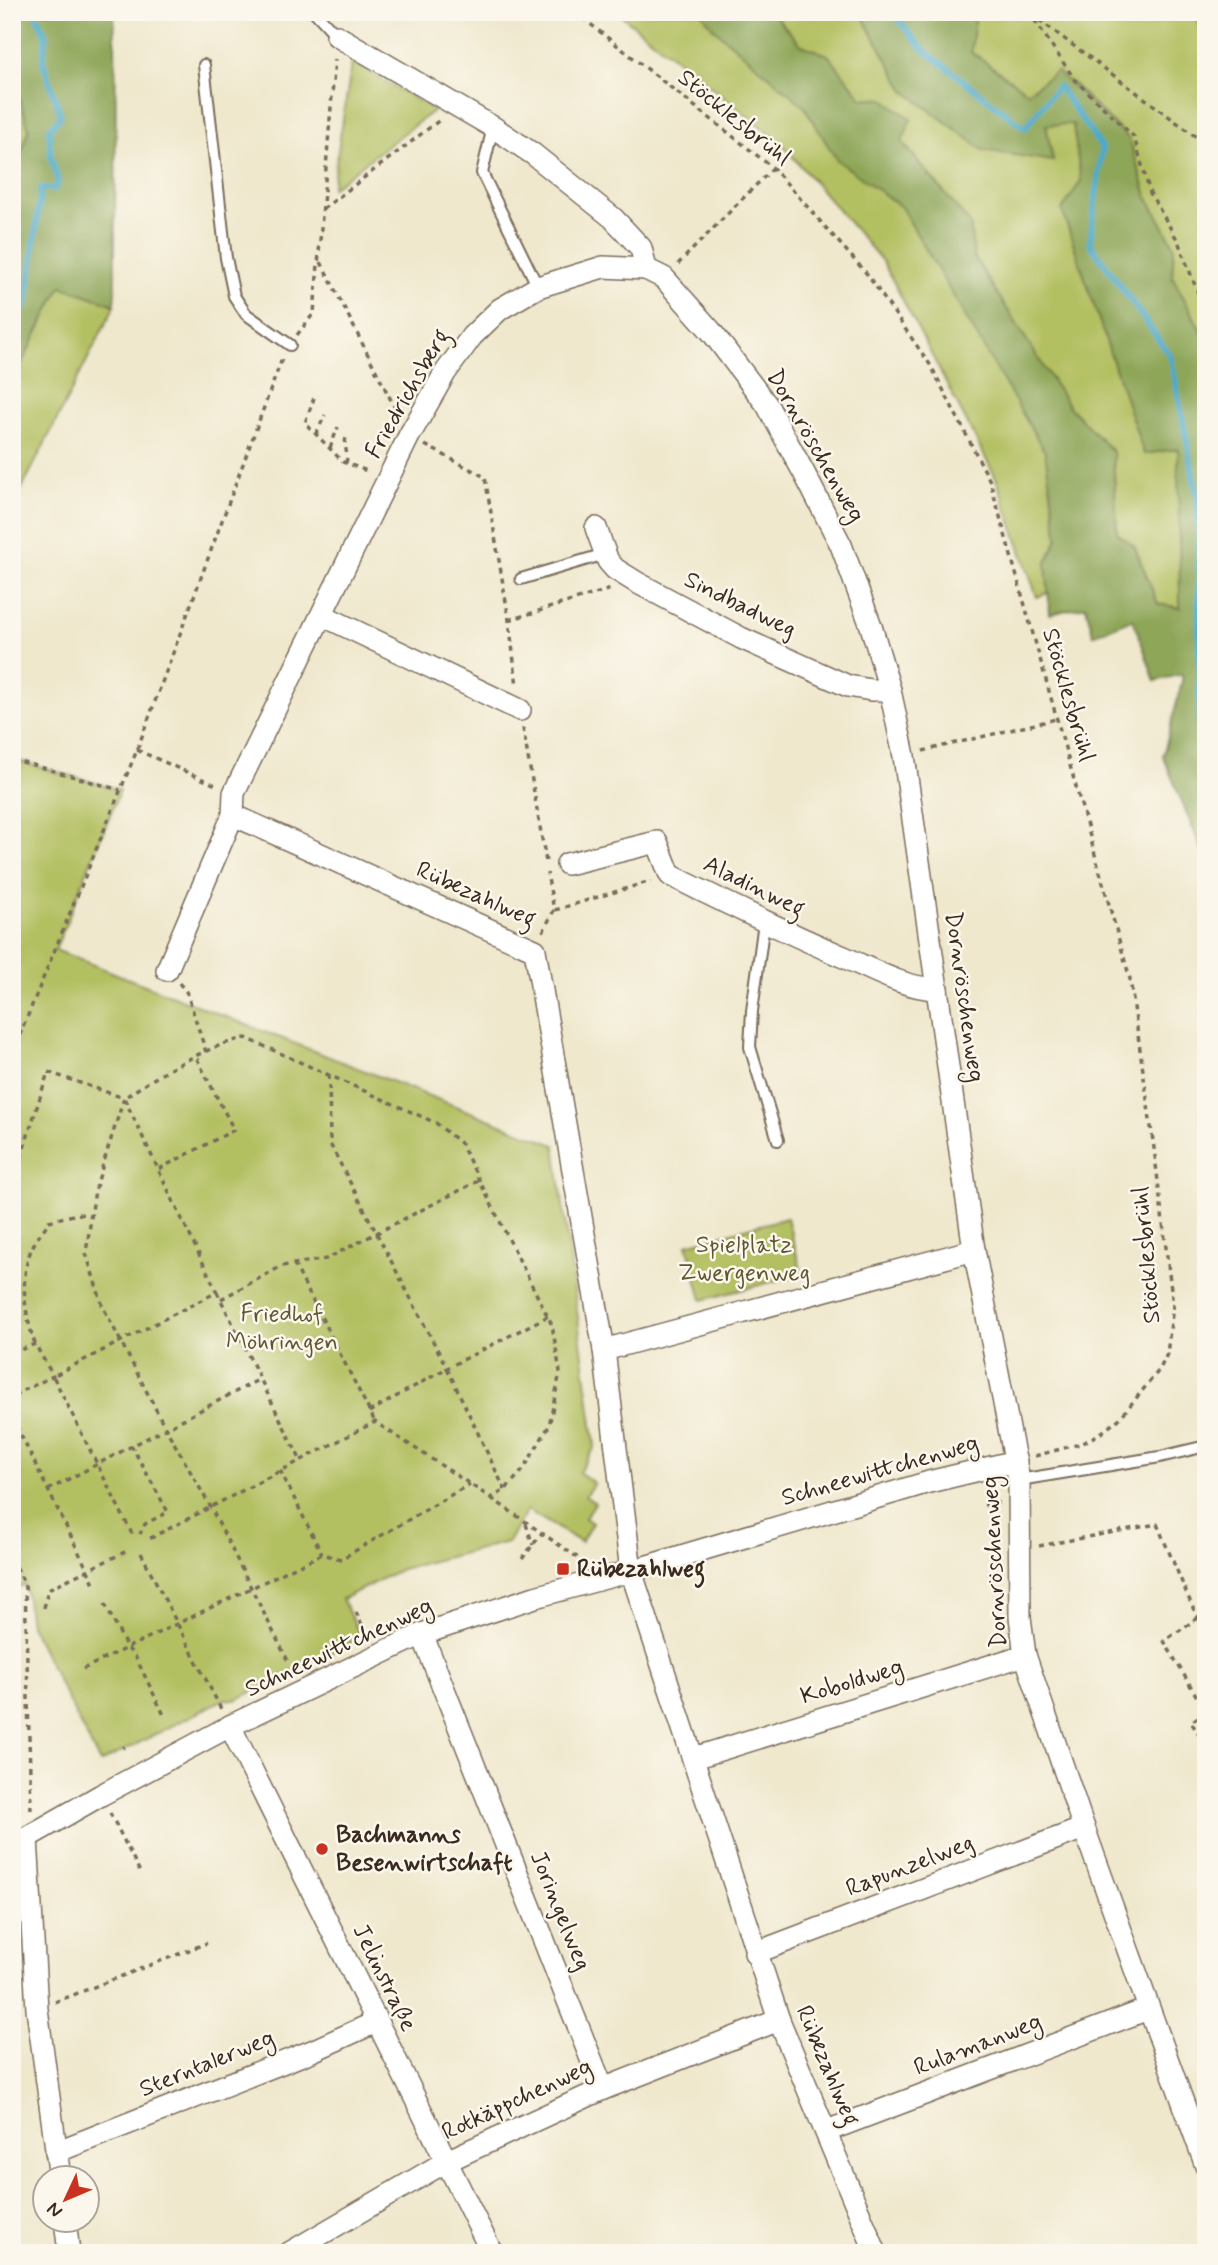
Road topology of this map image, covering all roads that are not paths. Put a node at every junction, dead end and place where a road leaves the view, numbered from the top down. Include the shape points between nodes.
1 (315, 12) edge
2 (337, 36) joint
3 (204, 65) dead end
4 (493, 127) junction
5 (655, 274) junction
6 (538, 287) junction
7 (290, 345) road end
8 (596, 528) dead end
9 (605, 554) junction
10 (521, 579) dead end
11 (321, 615) junction
12 (890, 690) junction
13 (520, 710) road end
14 (233, 815) junction
15 (567, 864) dead end
16 (764, 922) junction
17 (167, 970) road end
18 (937, 989) junction
19 (778, 1140) dead end
20 (974, 1250) junction
21 (604, 1350) junction
22 (1206, 1446) edge
23 (1017, 1470) junction
24 (631, 1572) junction
25 (422, 1634) junction
26 (1026, 1655) junction
27 (230, 1726) junction
28 (694, 1758) junction
29 (1084, 1828) junction
30 (19, 1842) edge
31 (755, 1953) junction
32 (1148, 2009) junction
33 (779, 2020) junction
34 (376, 2022) junction
35 (603, 2089) junction
36 (827, 2131) junction
37 (56, 2152) junction
38 (447, 2161) junction
39 (58, 2164) edge
40 (1206, 2165) edge
41 (67, 2234) edge
42 (69, 2253) edge
43 (289, 2253) edge
44 (492, 2253) edge
45 (876, 2253) edge

1 - 2 lane
2 - 4 street, Dornröschenweg
3 - 7 lane via 234,296 246,314
4 - 5 street, Dornröschenweg via 613,218 641,248
4 - 6 lane via 482,173
5 - 6 street, Friedrichsberg via 603,267
5 - 12 street, Dornröschenweg via 711,331 767,405 841,545
6 - 11 street, Friedrichsberg via 500,309 472,336 445,373
8 - 9 street, Sindbadweg
9 - 10 lane
9 - 12 street, Sindbadweg via 615,569 636,582 741,638 848,685
11 - 13 street
11 - 14 street, Friedrichsberg via 234,793
12 - 18 street, Dornröschenweg via 904,756
14 - 17 street, Friedrichsberg
14 - 21 street, Rübezahlweg via 535,950
15 - 16 street, Aladinweg via 657,842 670,875
16 - 18 street, Aladinweg via 919,989
16 - 19 lane via 750,1047
18 - 20 street, Dornröschenweg
20 - 21 street
20 - 23 street, Dornröschenweg
21 - 24 street, Rübezahlweg
22 - 23 lane via 1160,1457
23 - 24 street, Schneewittchenweg via 929,1482
23 - 26 street, Dornröschenweg via 1020,1617
24 - 25 street, Schneewittchenweg
24 - 28 street, Rübezahlweg
25 - 27 street, Schneewittchenweg
25 - 35 street, Joringelweg
26 - 28 street, Koboldweg
26 - 29 street, Dornröschenweg
27 - 30 street, Schneewittchenweg
27 - 34 street, Jelinstraße
28 - 31 street, Rübezahlweg
29 - 31 street, Rapunzelweg
29 - 32 street, Dornröschenweg
30 - 37 street
31 - 33 street, Rübezahlweg
32 - 36 street, Rulamanweg
32 - 40 street, Dornröschenweg
33 - 35 street, Rotkäppchenweg
33 - 36 street, Rübezahlweg
34 - 37 street, Sterntalerweg
34 - 38 street, Jelinstraße
35 - 38 street, Rotkäppchenweg
36 - 45 street, Rübezahlweg
37 - 39 street
38 - 43 street, Rotkäppchenweg
38 - 44 street, Jelinstraße
41 - 42 street

